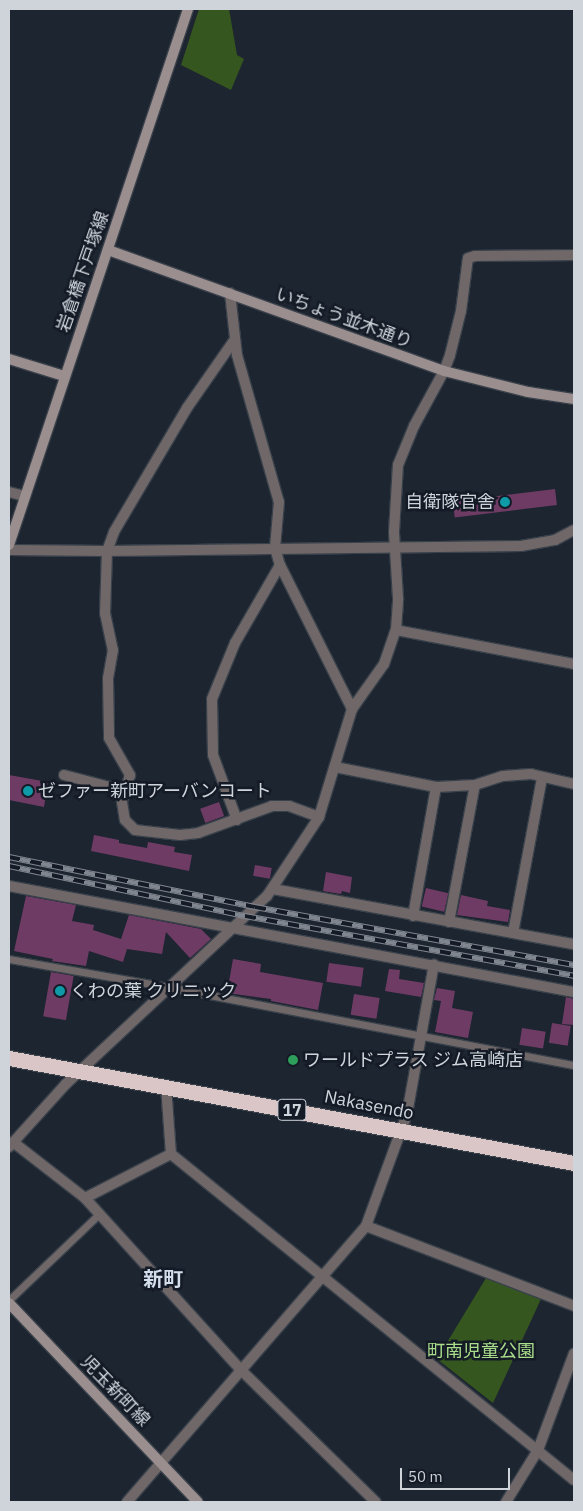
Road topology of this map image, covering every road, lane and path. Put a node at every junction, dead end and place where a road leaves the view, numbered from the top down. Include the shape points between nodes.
1 (188, 9) edge
2 (108, 250) junction
3 (574, 255) edge
4 (230, 293) junction
5 (235, 339) junction
6 (9, 359) edge
7 (444, 371) junction
8 (64, 376) junction
9 (574, 399) edge
10 (9, 492) edge
11 (24, 496) junction
12 (574, 530) edge
13 (9, 545) edge
14 (394, 546) junction
15 (275, 548) junction
16 (9, 550) edge
17 (107, 551) junction
18 (280, 565) junction
19 (396, 630) junction
20 (574, 664) edge
21 (352, 708) junction
22 (335, 767) junction
23 (64, 775) dead end
24 (542, 778) junction
25 (574, 784) edge
26 (475, 785) junction
27 (436, 787) junction
28 (125, 791) junction
29 (319, 817) junction
30 (237, 820) junction
31 (9, 886) edge
32 (273, 889) junction
33 (413, 916) junction
34 (449, 922) junction
35 (232, 927) junction
36 (513, 933) junction
37 (574, 944) edge
38 (9, 959) edge
39 (434, 964) junction
40 (168, 987) junction
41 (574, 992) edge
42 (421, 1036) junction
43 (9, 1058) edge
44 (574, 1065) edge
45 (79, 1071) junction
46 (166, 1086) junction
47 (402, 1131) junction
48 (11, 1145) edge
49 (171, 1154) junction
50 (574, 1163) edge
51 (85, 1198) junction
52 (100, 1214) junction
53 (366, 1226) junction
54 (322, 1277) junction
55 (9, 1302) edge
56 (574, 1306) edge
57 (574, 1353) edge
58 (242, 1371) junction
59 (538, 1450) junction
60 (162, 1463) junction
61 (574, 1480) edge
62 (127, 1502) edge
63 (198, 1502) edge
64 (376, 1502) edge
65 (506, 1502) edge

1 - 2 street, 岩倉橋下戸塚線
2 - 4 street, いちょう並木通り
2 - 8 street, 岩倉橋下戸塚線
3 - 7 street via 468,258 461,311
4 - 5 street
4 - 7 street, いちょう並木通り
5 - 15 street via 279,502
5 - 17 street via 186,408 114,532
6 - 8 street
7 - 9 street, いちょう並木通り via 528,392
7 - 14 street via 414,426 398,465
8 - 11 street, 岩倉橋下戸塚線
10 - 11 street
11 - 13 street, 岩倉橋下戸塚線
12 - 14 street via 555,540 521,546
14 - 15 street
14 - 19 street via 398,598
15 - 17 street
15 - 18 street
16 - 17 street
17 - 28 street via 105,613 113,650 108,678 109,738 130,775
18 - 21 street
18 - 30 street via 235,643 212,700 213,755
19 - 20 street
19 - 21 street via 384,664
21 - 22 street
22 - 27 street
22 - 29 street
23 - 28 street
24 - 25 street
24 - 26 street via 530,774 503,776
24 - 36 street
26 - 27 street
26 - 34 street
27 - 33 street
28 - 30 street via 122,802 125,820 135,830 180,835 198,833
29 - 30 street via 290,806 272,806
29 - 32 street
31 - 35 street
32 - 33 street
32 - 35 street
33 - 34 street
34 - 36 street
35 - 39 street
35 - 40 street
36 - 37 street
38 - 40 lane
39 - 41 street
39 - 42 street
40 - 42 lane
40 - 45 street
42 - 44 lane
42 - 47 street
43 - 45 highway, Nakasendo / 17
45 - 46 highway, Nakasendo / 17
45 - 48 street
46 - 47 highway, Nakasendo / 17
46 - 49 street
47 - 50 highway, Nakasendo / 17
47 - 53 street
48 - 51 street
49 - 51 street
49 - 54 street
51 - 52 street
52 - 55 lane
52 - 58 street
53 - 54 street
53 - 56 street
54 - 58 street
54 - 59 street
55 - 60 street, 児玉新町線
57 - 59 street
58 - 60 street
58 - 64 street
59 - 61 street
59 - 65 street
60 - 62 street
60 - 63 street, 児玉新町線

